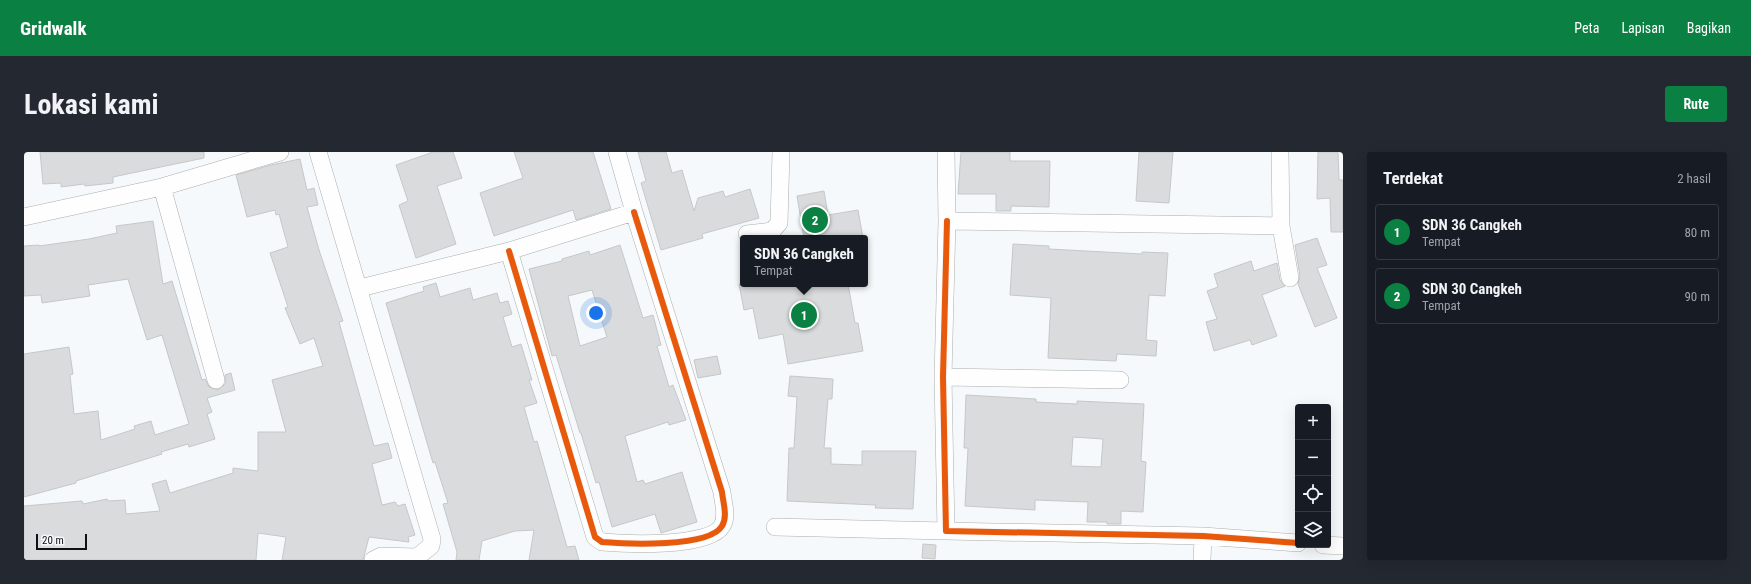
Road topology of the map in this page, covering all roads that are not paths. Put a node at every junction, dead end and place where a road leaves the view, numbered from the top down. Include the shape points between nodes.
1 (280, 152) edge
2 (318, 152) edge
3 (617, 152) edge
4 (781, 152) edge
5 (946, 152) edge
6 (1280, 152) edge
7 (162, 187) junction
8 (634, 212) junction
9 (24, 217) edge
10 (947, 221) junction
11 (1281, 226) junction
12 (747, 234) dead end
13 (509, 251) junction
14 (1290, 278) dead end
15 (360, 288) junction
16 (943, 377) junction
17 (216, 380) dead end
18 (1120, 380) dead end
19 (776, 527) dead end
20 (946, 531) junction
21 (1203, 536) junction
22 (1295, 543) edge
23 (1331, 545) edge
24 (1343, 546) edge
25 (417, 558) edge
26 (373, 560) edge
27 (1202, 560) edge

1 - 7 street
2 - 15 street
3 - 8 street
4 - 12 street via 779,222 772,231
5 - 10 street
6 - 11 street
7 - 9 street
7 - 17 street
8 - 13 street
8 - 13 street via 722,492 725,516 722,526 711,535 659,544 602,542 595,537
10 - 11 street
10 - 16 street
11 - 14 street
13 - 15 street
15 - 25 street via 432,539 431,546
16 - 18 street
16 - 20 street
19 - 20 street
20 - 21 street
21 - 22 street
21 - 27 street
23 - 24 street
25 - 26 street via 381,556

